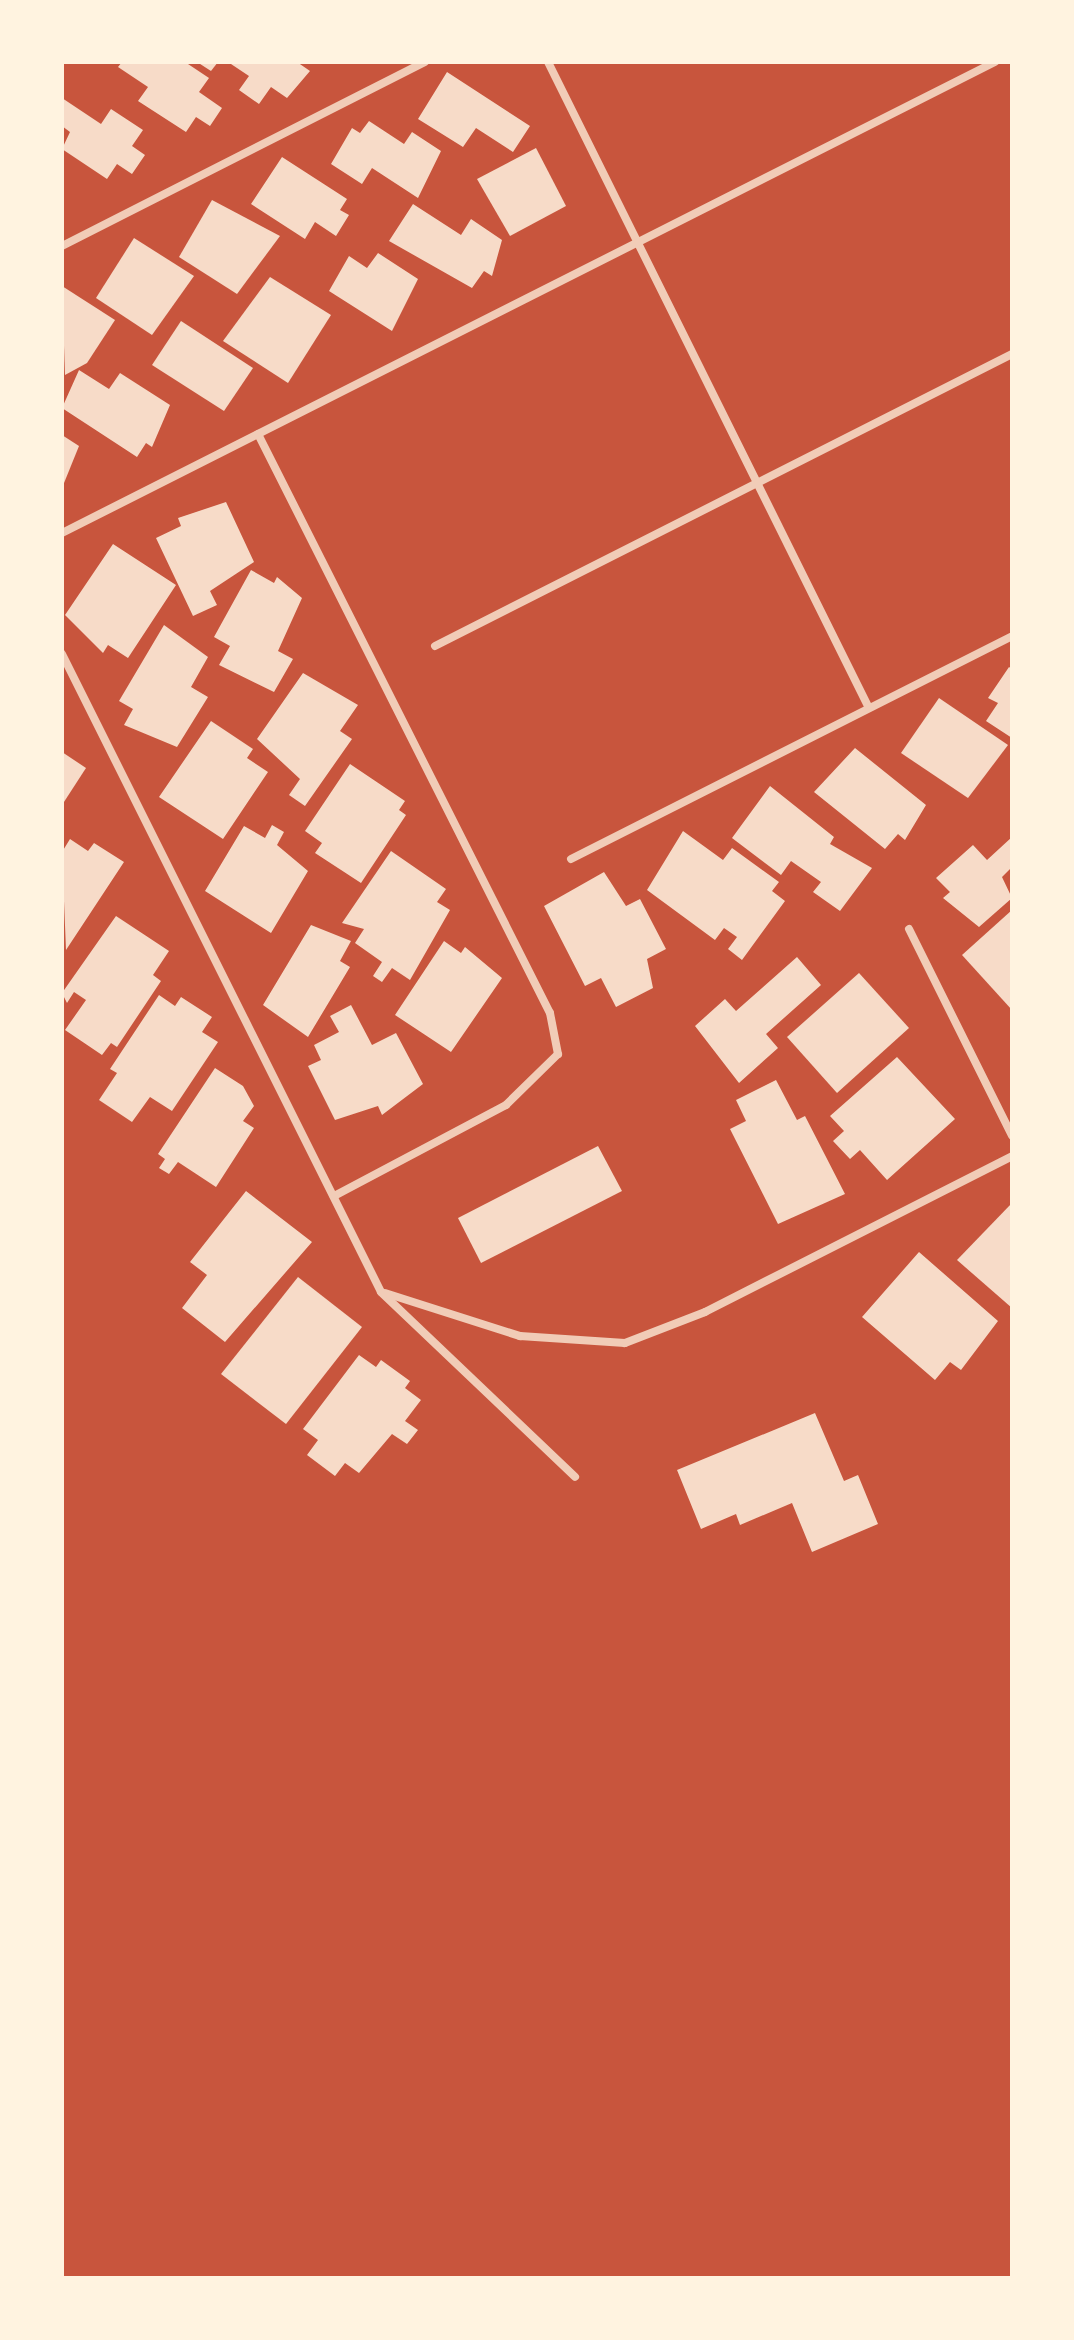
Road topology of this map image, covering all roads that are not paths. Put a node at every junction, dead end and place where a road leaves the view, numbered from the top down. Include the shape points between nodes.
1 (425, 62) edge
2 (548, 62) edge
3 (995, 62) edge
4 (638, 243) junction
5 (62, 246) edge
6 (1012, 354) edge
7 (258, 434) junction
8 (757, 483) junction
9 (62, 533) edge
10 (1012, 636) edge
11 (435, 646) dead end
12 (62, 654) edge
13 (869, 708) junction
14 (571, 859) dead end
15 (909, 929) dead end
16 (1012, 1136) edge
17 (1012, 1156) edge
18 (334, 1196) junction
19 (381, 1292) junction
20 (575, 1477) dead end

1 - 5 street
2 - 4 street
3 - 4 street
4 - 7 street
4 - 8 street
6 - 8 street
7 - 9 street
7 - 18 street via 550,1013 558,1054 506,1105
8 - 11 street
8 - 13 street
10 - 13 street
12 - 18 street
13 - 14 street
15 - 16 street
17 - 19 street via 705,1312 625,1343 520,1336
18 - 19 street
19 - 20 street

